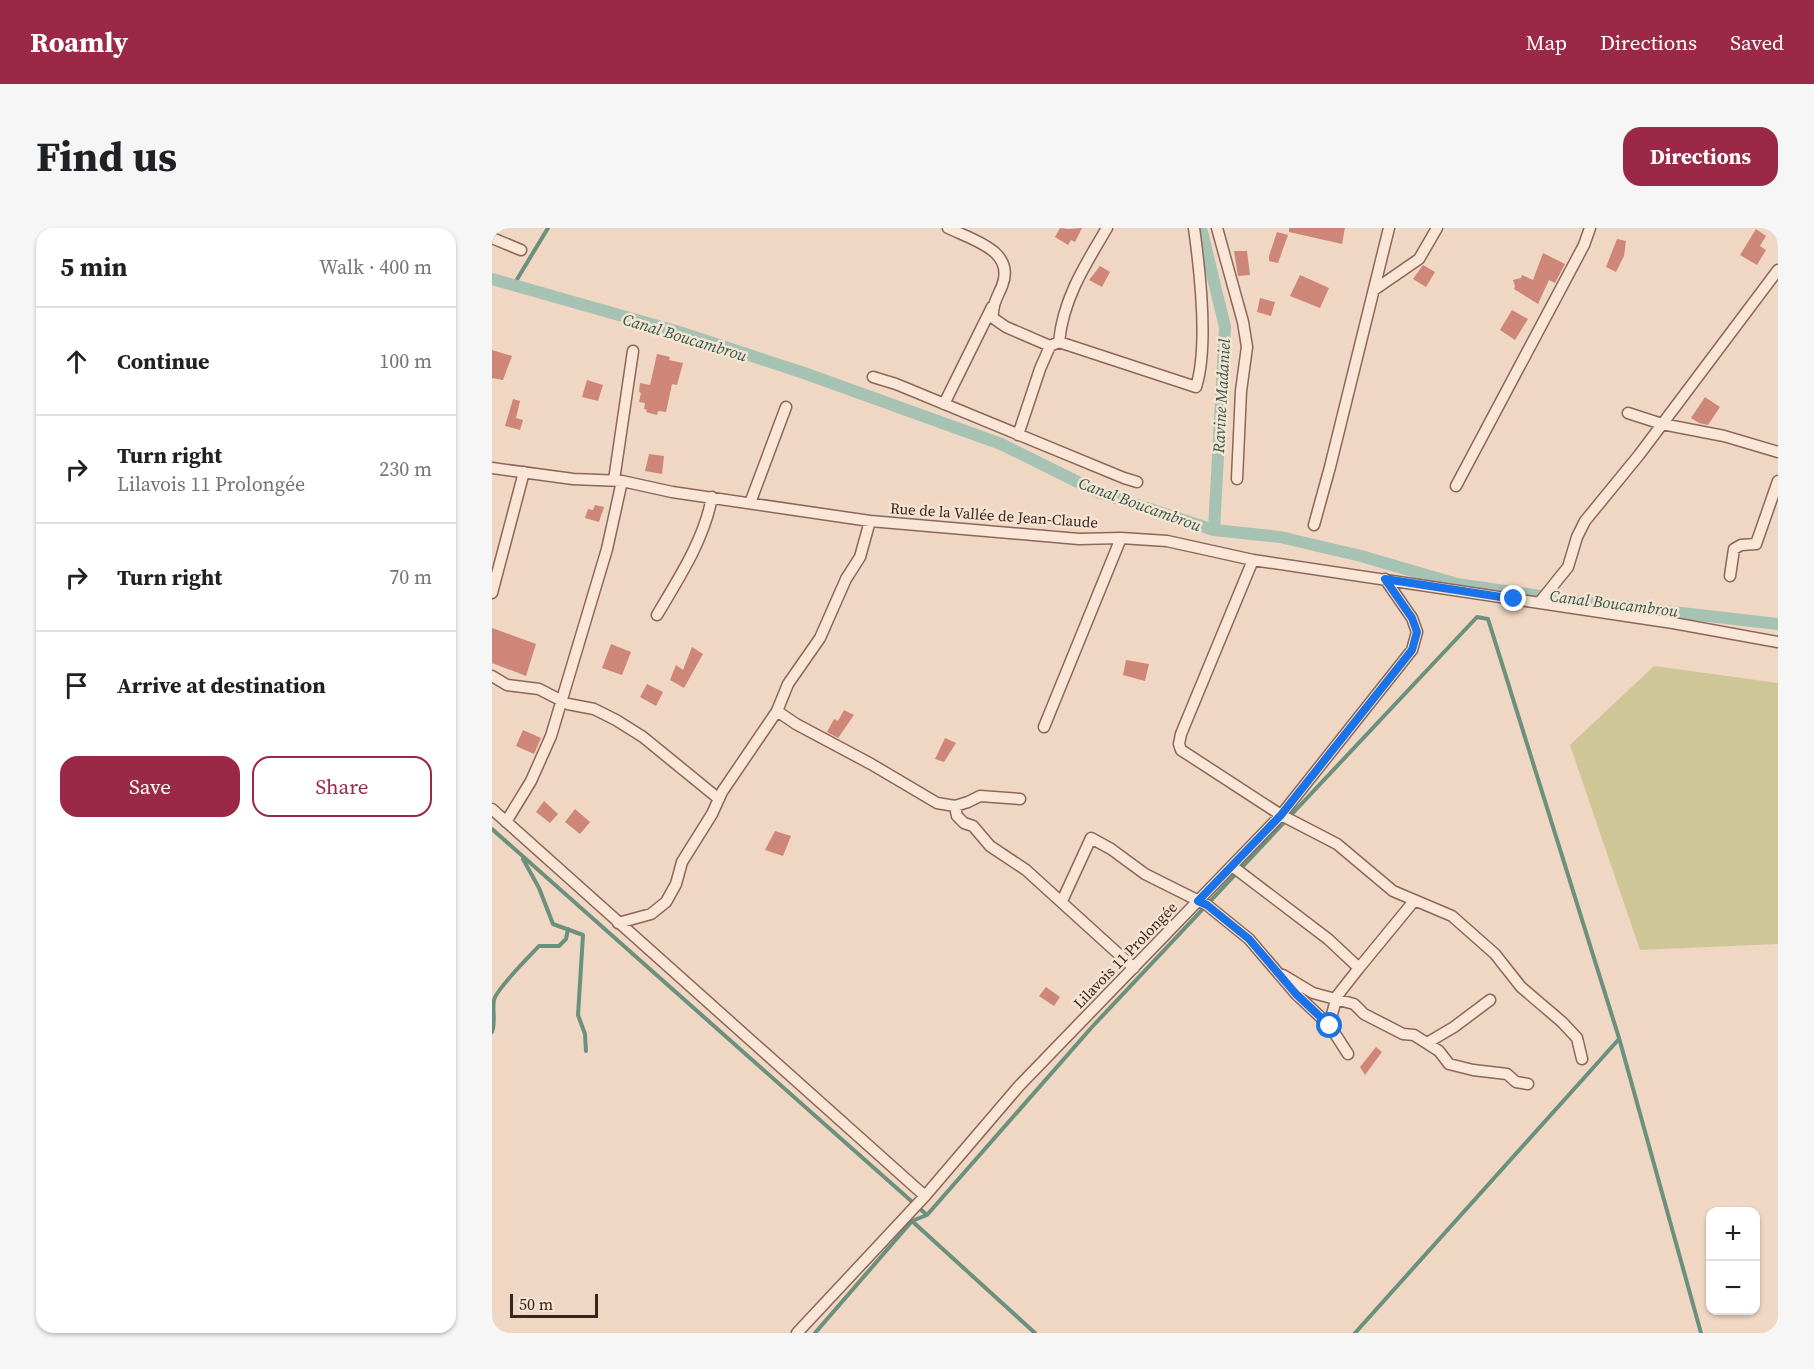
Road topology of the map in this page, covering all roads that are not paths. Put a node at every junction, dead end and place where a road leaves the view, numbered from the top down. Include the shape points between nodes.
1 (948, 228) edge
2 (1107, 228) edge
3 (1194, 228) edge
4 (1217, 228) edge
5 (1389, 228) edge
6 (1437, 228) edge
7 (1590, 228) edge
8 (492, 238) edge
9 (521, 250) dead end
10 (1778, 270) edge
11 (1374, 290) junction
12 (992, 307) junction
13 (1054, 344) junction
14 (633, 351) dead end
15 (873, 377) dead end
16 (944, 404) junction
17 (786, 407) dead end
18 (1628, 413) dead end
19 (1662, 423) junction
20 (1018, 435) junction
21 (1778, 452) edge
22 (492, 468) edge
23 (524, 472) junction
24 (1237, 479) dead end
25 (618, 481) junction
26 (1778, 481) edge
27 (1137, 482) dead end
28 (1456, 486) dead end
29 (712, 497) junction
30 (750, 503) junction
31 (870, 520) junction
32 (1314, 525) dead end
33 (1121, 537) junction
34 (1253, 560) junction
35 (1730, 576) dead end
36 (1385, 579) junction
37 (492, 593) edge
38 (1539, 603) junction
39 (657, 615) dead end
40 (1778, 642) edge
41 (492, 676) edge
42 (560, 700) junction
43 (777, 711) junction
44 (1044, 727) dead end
45 (719, 799) junction
46 (1020, 799) dead end
47 (955, 806) junction
48 (492, 809) edge
49 (1281, 815) junction
50 (506, 822) junction
51 (1232, 866) junction
52 (1062, 901) junction
53 (1198, 901) junction
54 (1414, 901) junction
55 (618, 923) junction
56 (1134, 968) junction
57 (1359, 968) junction
58 (1275, 970) junction
59 (1337, 999) junction
60 (1490, 1000) dead end
61 (1326, 1022) junction
62 (1427, 1043) junction
63 (1348, 1054) dead end
64 (1582, 1059) dead end
65 (1528, 1084) dead end
66 (925, 1196) junction
67 (797, 1333) edge

1 - 12 street via 1001,256 1005,267 1003,283
2 - 13 street via 1070,294
3 - 13 street via 1203,353 1196,387
4 - 24 street via 1247,347
5 - 11 street
6 - 11 street via 1419,259
7 - 28 street
8 - 9 street
10 - 19 street
11 - 32 street
12 - 13 street via 993,318 1006,327
12 - 16 street
13 - 20 street via 1040,369
14 - 25 street
15 - 16 street
16 - 20 street
17 - 30 street
18 - 19 street
19 - 21 street
19 - 38 street via 1585,521 1568,567
20 - 27 street
22 - 23 street, Rue de la Vallée de Jean-Claude
23 - 25 street, Rue de la Vallée de Jean-Claude
23 - 37 street
25 - 29 street, Rue de la Vallée de Jean-Claude
25 - 42 street via 607,549
26 - 35 street via 1755,544 1734,549
29 - 30 street, Rue de la Vallée de Jean-Claude
29 - 39 street via 699,540
30 - 31 street, Rue de la Vallée de Jean-Claude
31 - 33 street, Rue de la Vallée de Jean-Claude via 1079,539
31 - 43 street via 860,557 820,638 788,684
33 - 34 street, Rue de la Vallée de Jean-Claude via 1167,541
33 - 44 street
34 - 36 street, Rue de la Vallée de Jean-Claude
34 - 49 street via 1179,744 1181,750
36 - 38 street, Rue de la Vallée de Jean-Claude
36 - 49 street, Lilavois 11 Prolongée via 1412,618 1417,632 1412,650
38 - 40 street, Rue de la Vallée de Jean-Claude
41 - 42 street via 507,685 539,689
42 - 45 street via 616,720
42 - 50 street via 536,770
43 - 45 street
43 - 47 street via 937,803
45 - 55 street via 682,862 666,902 651,914
46 - 47 street via 980,796
47 - 52 street via 964,823 973,826 990,846
48 - 50 street
49 - 51 street, Lilavois 11 Prolongée
49 - 54 street via 1337,844 1393,891
50 - 55 street
51 - 53 street, Lilavois 11 Prolongée
51 - 57 street via 1328,939
52 - 53 street via 1091,838 1145,874
52 - 56 street
53 - 56 street, Lilavois 11 Prolongée
53 - 58 street via 1249,939
54 - 57 street
54 - 64 street via 1452,916 1495,954 1521,987 1577,1038
55 - 66 street
56 - 66 street, Lilavois 11 Prolongée via 1019,1086
57 - 59 street
58 - 59 street via 1313,993
58 - 61 street
59 - 61 street
59 - 62 street
60 - 62 street
61 - 63 street
62 - 65 street via 1449,1064 1507,1074 1516,1082
66 - 67 street, Lilavois 11 Prolongée

